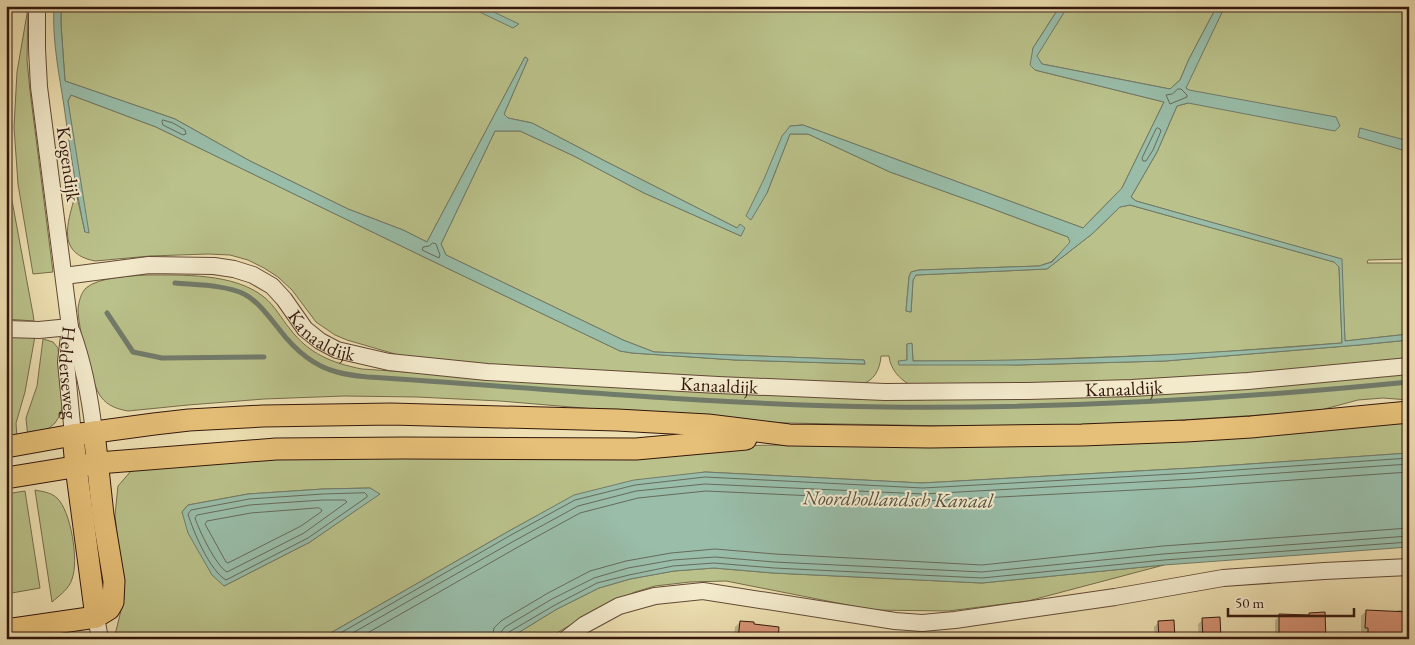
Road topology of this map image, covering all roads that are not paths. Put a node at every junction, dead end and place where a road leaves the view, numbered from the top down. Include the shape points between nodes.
1 (37, 6) edge
2 (64, 276) junction
3 (70, 327) junction
4 (6, 329) edge
5 (1409, 366) edge
6 (1409, 412) edge
7 (94, 432) junction
8 (73, 435) junction
9 (789, 435) junction
10 (6, 447) edge
11 (98, 463) junction
12 (76, 467) junction
13 (6, 478) edge
14 (1409, 567) edge
15 (96, 617) junction
16 (6, 630) edge
17 (100, 639) edge
18 (566, 639) edge

1 - 2 street, Kogendijk via 39,87
2 - 3 street, Kogendijk
2 - 5 street, Kanaaldijk via 149,265 234,269 272,286 305,329 338,350 389,362 487,372 885,392 1132,388
3 - 4 street
3 - 7 street, Helderseweg via 82,360
3 - 8 street, Helderseweg via 66,362
6 - 9 main road via 1251,427 1137,433 938,437
7 - 8 main road
7 - 9 main road via 189,420 391,414 617,420 708,425
7 - 11 main road
8 - 10 main road
8 - 12 main road
9 - 11 main road via 636,449 276,449
11 - 12 main road
11 - 15 main road via 114,596 109,609
12 - 13 main road
12 - 15 main road
14 - 18 street via 1223,578 1116,597 922,623 703,591 655,596 619,606
15 - 16 main road
15 - 17 street

